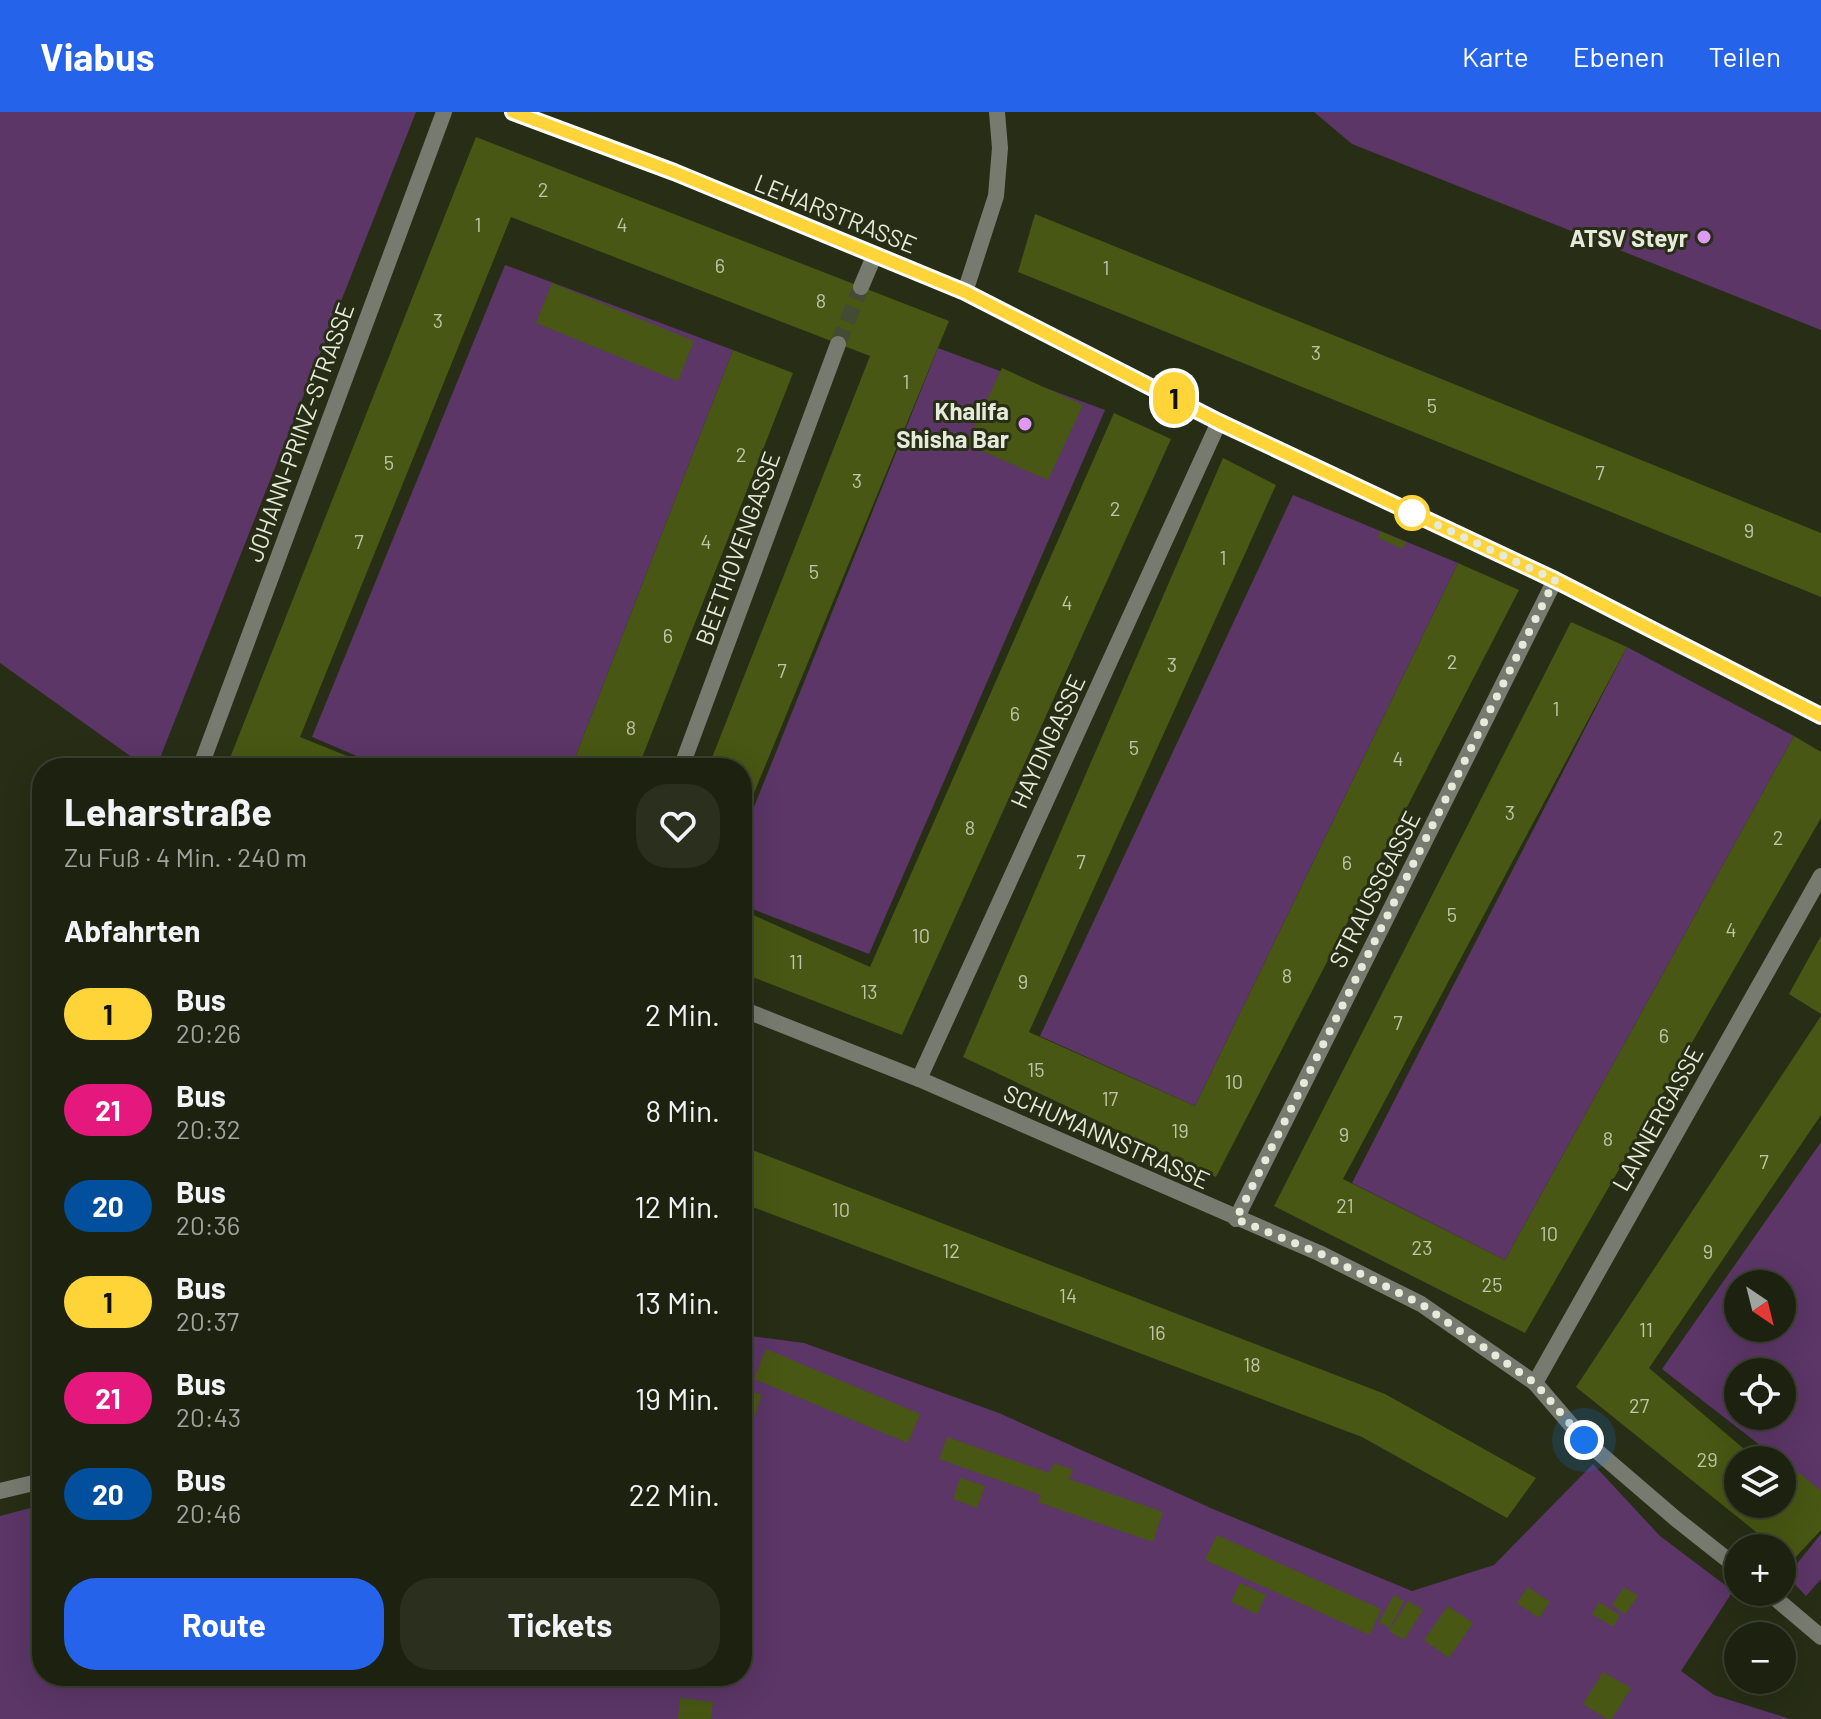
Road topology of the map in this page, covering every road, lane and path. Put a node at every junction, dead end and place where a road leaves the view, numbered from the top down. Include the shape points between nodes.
1 (444, 112) edge
2 (513, 112) edge
3 (997, 112) edge
4 (875, 254) junction
5 (861, 287) tunnel mouth
6 (965, 292) junction
7 (838, 344) tunnel mouth
8 (1219, 422) junction
9 (1555, 580) junction
10 (1821, 716) edge
11 (204, 758) edge
12 (685, 758) edge
13 (1821, 876) edge
14 (752, 1013) edge
15 (919, 1079) junction
16 (1236, 1219) junction
17 (1535, 1383) junction
18 (32, 1483) edge
19 (0, 1491) edge
20 (1724, 1557) edge
21 (1784, 1606) edge
22 (1821, 1637) edge

1 - 11 street, JOHANN-PRINZ-STRASSE
2 - 4 street, LEHARSTRASSE
3 - 6 street via 996,196
4 - 5 street
4 - 6 street, LEHARSTRASSE
6 - 8 street, LEHARSTRASSE
7 - 12 street, BEETHOVENGASSE
8 - 9 street, LEHARSTRASSE
8 - 15 street, HAYDNGASSE
9 - 10 street, LEHARSTRASSE
9 - 16 street, STRAUSSGASSE
13 - 17 street, LANNERGASSE
14 - 15 street, SCHUMANNSTRASSE
15 - 16 street, SCHUMANNSTRASSE
16 - 17 street, SCHUMANNSTRASSE via 1421,1304
17 - 20 street, SCHUMANNSTRASSE via 1584,1440
18 - 19 street
21 - 22 street

